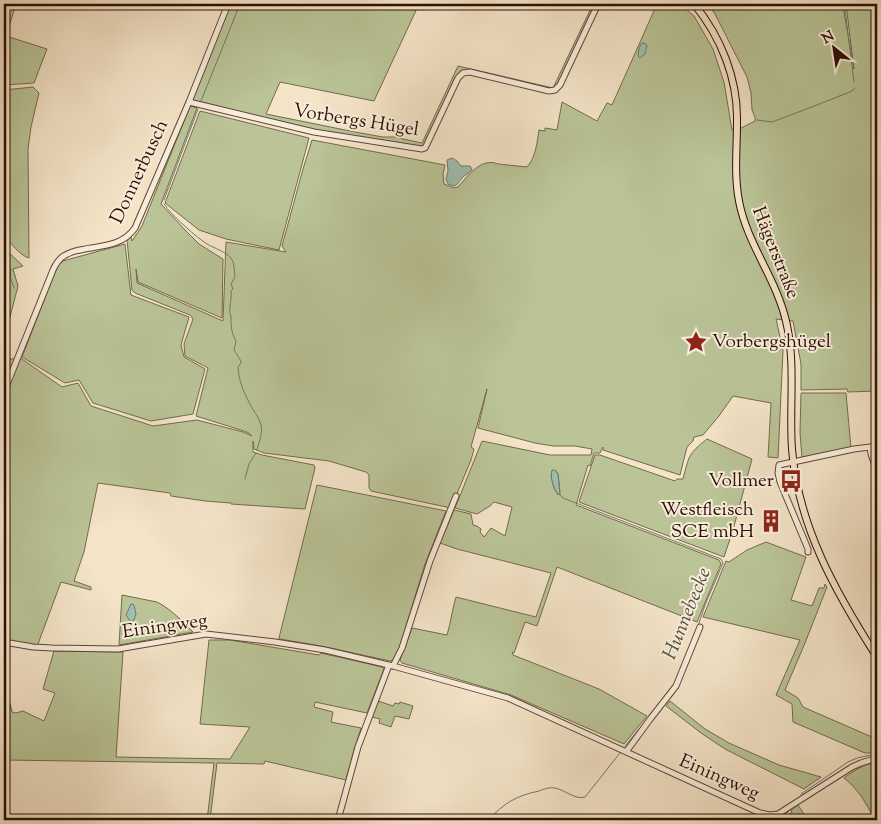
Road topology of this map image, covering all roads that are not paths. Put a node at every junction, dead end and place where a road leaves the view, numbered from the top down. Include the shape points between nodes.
1 (228, 4) edge
2 (598, 4) edge
3 (694, 4) edge
4 (189, 102) junction
5 (4, 392) edge
6 (877, 446) edge
7 (870, 447) junction
8 (793, 462) junction
9 (877, 471) edge
10 (456, 496) dead end
11 (808, 552) dead end
12 (700, 627) dead end
13 (4, 642) edge
14 (877, 657) edge
15 (391, 665) junction
16 (626, 752) junction
17 (877, 758) edge
18 (338, 820) edge

1 - 4 street, Donnerbusch
2 - 4 street, Vorbergs Hügel via 556,89 549,91 463,73 422,149 314,132
3 - 8 main road, Hägerstraße via 714,33 730,69 736,104 735,172 739,202 746,229 786,319 791,360
4 - 5 street, Donnerbusch via 132,233 112,244 68,254 56,264
6 - 7 street
7 - 8 street
7 - 9 street
8 - 11 street via 780,465 778,473
8 - 14 main road, Hägerstraße via 801,504 817,549 837,591
10 - 15 street via 430,561 402,648
12 - 16 street via 676,686
13 - 15 street, Einingweg via 33,647 118,649 211,634 312,648
15 - 16 street, Einingweg via 508,698
15 - 18 street via 358,747
16 - 17 street, Einingweg via 770,815 778,814 852,766

